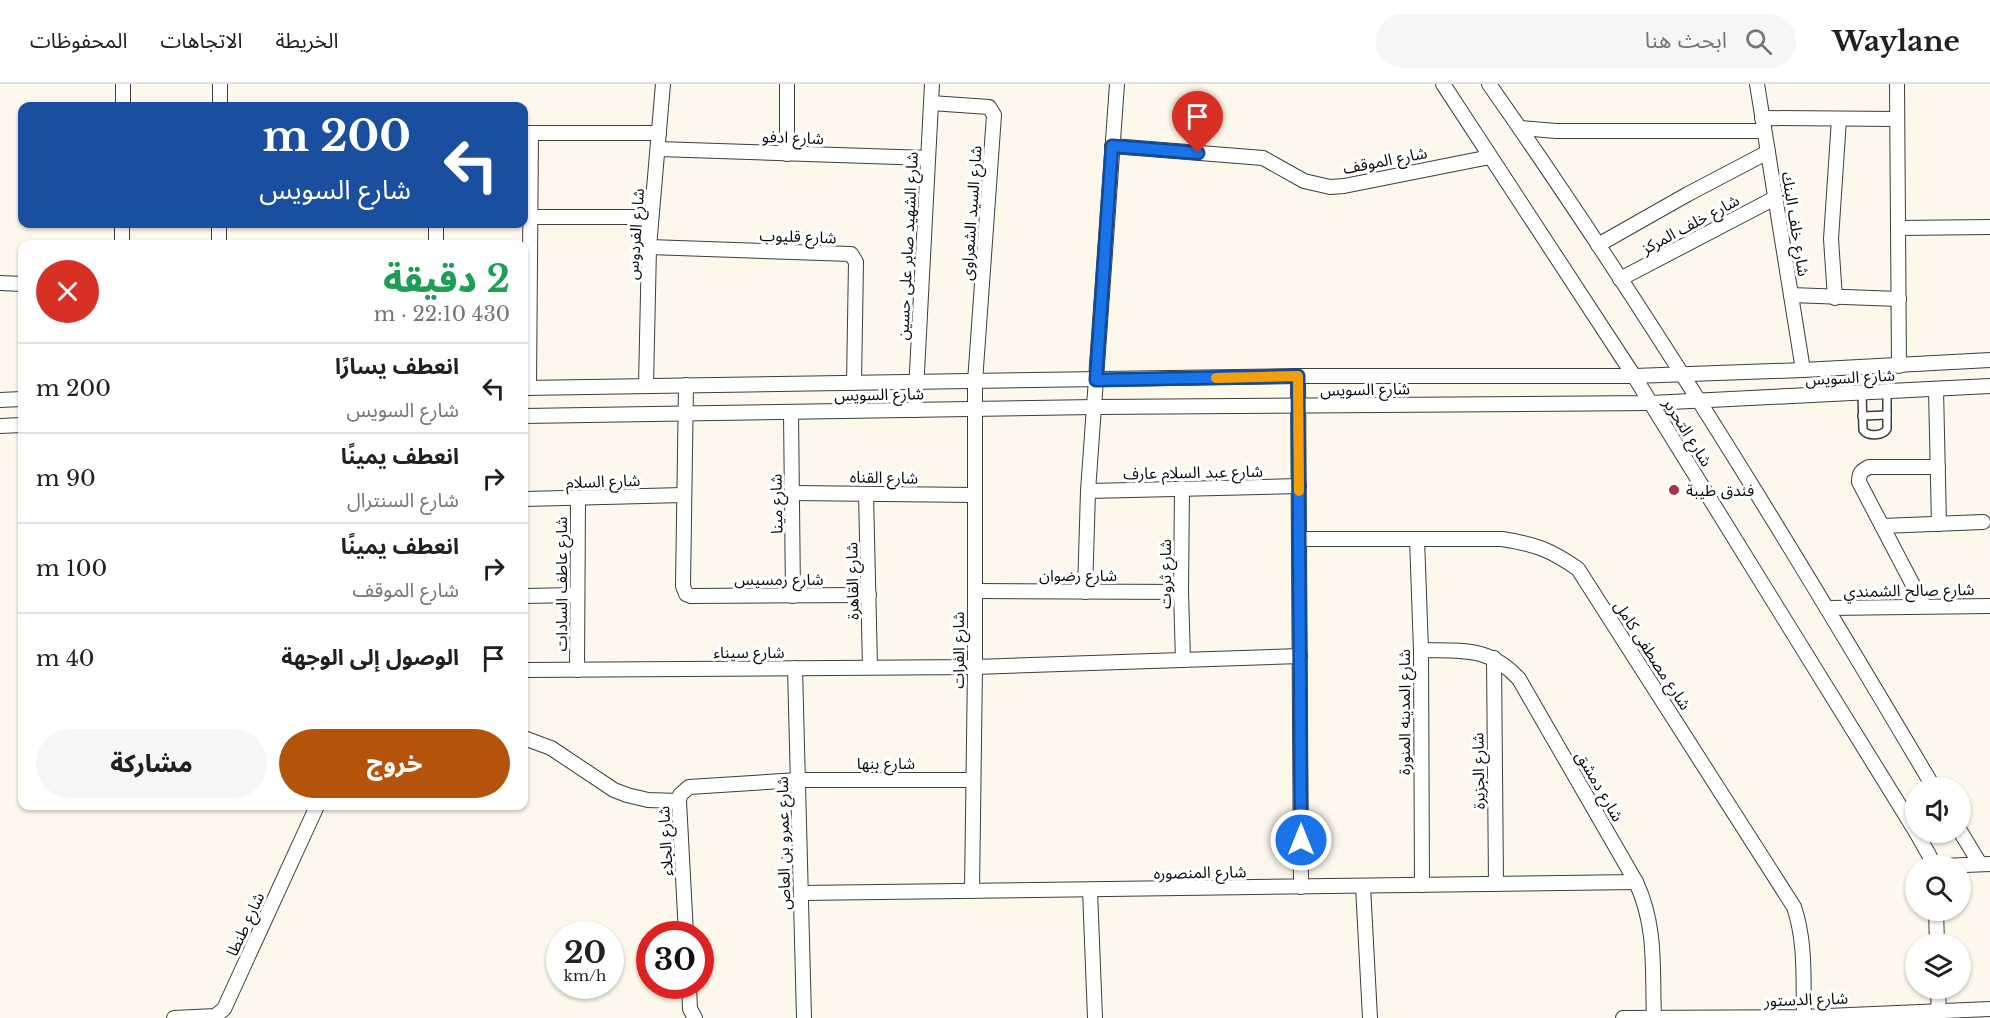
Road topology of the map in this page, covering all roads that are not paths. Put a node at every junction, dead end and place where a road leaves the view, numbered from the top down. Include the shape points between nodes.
1 (123, 84) edge
2 (220, 84) edge
3 (663, 84) edge
4 (787, 84) edge
5 (932, 84) edge
6 (1117, 84) edge
7 (1443, 84) edge
8 (1490, 84) edge
9 (1757, 84) edge
10 (1897, 84) edge
11 (123, 102) edge
12 (220, 102) edge
13 (931, 103) junction
14 (1839, 119) junction
15 (1897, 119) junction
16 (1763, 125) junction
17 (1520, 128) junction
18 (659, 132) junction
19 (528, 133) edge
20 (1112, 146) junction
21 (658, 149) junction
22 (1768, 152) junction
23 (787, 154) junction
24 (1490, 157) junction
25 (928, 158) junction
26 (528, 161) edge
27 (1775, 198) junction
28 (530, 217) junction
29 (651, 217) junction
30 (1990, 227) edge
31 (1898, 228) junction
32 (1598, 245) junction
33 (649, 247) junction
34 (1620, 279) junction
35 (0, 284) edge
36 (18, 284) edge
37 (1791, 296) junction
38 (1835, 298) junction
39 (1899, 299) junction
40 (528, 302) edge
41 (1990, 360) edge
42 (1899, 366) junction
43 (1862, 367) junction
44 (1803, 370) junction
45 (1681, 374) junction
46 (1298, 376) junction
47 (1634, 376) junction
48 (1096, 380) junction
49 (916, 382) junction
50 (975, 382) junction
51 (854, 383) junction
52 (646, 386) junction
53 (686, 386) junction
54 (1990, 386) edge
55 (528, 388) edge
56 (1936, 389) junction
57 (1887, 392) junction
58 (1862, 393) junction
59 (18, 399) edge
60 (0, 400) edge
61 (1698, 401) junction
62 (1650, 403) junction
63 (1095, 406) junction
64 (1298, 407) junction
65 (975, 408) junction
66 (915, 410) junction
67 (791, 412) junction
68 (686, 413) junction
69 (1887, 415) junction
70 (528, 416) edge
71 (1862, 416) junction
72 (18, 425) edge
73 (0, 426) edge
74 (1938, 467) junction
75 (1299, 486) junction
76 (1182, 489) junction
77 (1088, 491) junction
78 (792, 493) junction
79 (866, 494) junction
80 (684, 495) junction
81 (975, 495) junction
82 (578, 498) junction
83 (528, 500) edge
84 (1983, 522) dead end
85 (1939, 524) junction
86 (1882, 526) junction
87 (1417, 539) junction
88 (1299, 540) junction
89 (975, 591) junction
90 (1085, 592) junction
91 (1181, 592) junction
92 (577, 595) junction
93 (869, 595) junction
94 (528, 596) edge
95 (793, 596) junction
96 (1924, 606) junction
97 (1990, 606) edge
98 (1828, 608) junction
99 (1421, 650) junction
100 (1300, 656) junction
101 (1494, 658) junction
102 (1183, 660) junction
103 (870, 667) junction
104 (975, 667) junction
105 (795, 668) junction
106 (528, 670) edge
107 (577, 670) junction
108 (528, 739) edge
109 (1928, 777) edge
110 (798, 780) junction
111 (973, 780) junction
112 (679, 801) junction
113 (315, 810) edge
114 (1905, 814) edge
115 (1969, 843) edge
116 (1985, 864) edge
117 (1636, 882) junction
118 (1496, 884) junction
119 (1422, 885) junction
120 (1301, 886) junction
121 (1363, 886) junction
122 (1090, 890) junction
123 (972, 891) junction
124 (801, 893) junction
125 (685, 921) edge
126 (690, 999) edge
127 (1938, 999) edge
128 (1990, 1009) edge
129 (1939, 1014) edge
130 (1804, 1017) edge
131 (174, 1018) edge
132 (695, 1018) edge
133 (804, 1018) edge
134 (1095, 1018) edge
135 (1370, 1018) edge
136 (1623, 1018) edge
137 (1654, 1018) edge

1 - 11 street
2 - 12 street
3 - 18 street, شارع الفردوس
4 - 23 street
5 - 13 street, شارع الشهيد صابر على حسين
6 - 20 street
7 - 24 street, شارع التحرير
8 - 17 street, شارع التحرير
9 - 16 street, شارع خلف البنك
10 - 15 street
13 - 25 street, شارع الشهيد صابر على حسين
13 - 50 street, شارع السيد الشعراوى via 986,106 994,112
14 - 15 street
14 - 16 street
14 - 38 street via 1831,239
15 - 31 street
16 - 17 street via 1556,131
16 - 22 street, شارع خلف البنك
17 - 32 street, شارع التحرير
18 - 19 street
18 - 21 street, شارع الفردوس
20 - 24 street, شارع الموقف via 1263,158 1304,181 1330,187
20 - 48 street
21 - 23 street, شارع ادفو
21 - 29 street, شارع الفردوس
22 - 27 street, شارع خلف البنك
22 - 32 street
23 - 25 street, شارع ادفو
24 - 47 street, شارع التحرير
25 - 49 street, شارع الشهيد صابر على حسين
26 - 28 street
27 - 34 street, شارع خلف المركز
27 - 37 street, شارع خلف البنك
28 - 29 street
28 - 40 street
29 - 33 street, شارع الفردوس
30 - 31 street
31 - 39 street
32 - 34 street, شارع التحرير
33 - 51 street, شارع قليوب via 850,254 856,262
33 - 52 street, شارع الفردوس
34 - 45 street, شارع التحرير
35 - 36 street
37 - 38 street
37 - 44 street, شارع خلف البنك
38 - 39 street
39 - 42 street
41 - 42 street, شارع السويس
42 - 43 street, شارع السويس
43 - 44 street, شارع السويس
43 - 58 street
44 - 45 street, شارع السويس
45 - 47 street, شارع السويس
45 - 61 street, شارع التحرير
46 - 47 street, شارع السويس
46 - 48 street, شارع السويس
46 - 64 street
47 - 62 street, شارع التحرير
48 - 50 street, شارع السويس
48 - 63 street
49 - 50 street, شارع السويس
49 - 51 street, شارع السويس
49 - 66 street, شارع الشهيد صابر على حسين
50 - 65 street, شارع الفرات
51 - 53 street, شارع السويس
52 - 53 street, شارع السويس
52 - 55 street, شارع السويس
53 - 68 street
54 - 56 street, شارع السويس
56 - 57 street, شارع السويس
56 - 74 street
57 - 58 street, شارع السويس
57 - 69 lane
58 - 61 street, شارع السويس
58 - 71 lane
59 - 60 street
61 - 62 street, شارع السويس
61 - 98 street, شارع التحرير
62 - 64 street, شارع السويس
62 - 114 street, شارع التحرير
63 - 64 street, شارع السويس
63 - 65 street, شارع السويس
63 - 77 street
64 - 75 street
65 - 66 street, شارع السويس
65 - 81 street, شارع الفرات
66 - 67 street, شارع السويس
67 - 68 street, شارع السويس
67 - 78 street, شارع مينا
68 - 70 street, شارع السويس
68 - 80 street
69 - 71 lane
69 - 71 lane via 1885,432 1869,434 1863,430
72 - 73 street
74 - 85 street
74 - 86 street via 1862,470 1859,482
75 - 76 street, شارع عبد السلام عارف
75 - 88 street
76 - 77 street, شارع عبد السلام عارف
76 - 91 street, شارع ثروت
77 - 90 street
78 - 79 street, شارع القناه
78 - 95 street, شارع مينا
79 - 81 street, شارع القناه
79 - 93 street, شارع القاهرة
80 - 82 street, شارع السلام
80 - 95 street, شارع رمسيس via 683,586 687,594
81 - 89 street, شارع الفرات
82 - 83 street, شارع السلام
82 - 92 street, شارع عاطف السادات
84 - 85 street
85 - 86 street
86 - 96 street
87 - 88 street, شارع مصطفى كامل
87 - 99 street, شارع المدينه المنورة
87 - 130 street, شارع مصطفى كامل via 1502,539 1530,543 1578,569 1794,907 1803,943
88 - 100 street
89 - 90 street, شارع رضوان
89 - 104 street, شارع الفرات
90 - 91 street, شارع رضوان
91 - 102 street, شارع ثروت
92 - 94 street
92 - 107 street, شارع عاطف السادات
93 - 95 street, شارع رمسيس
93 - 103 street, شارع القاهرة
96 - 97 street, شارع صالح الشمندي
96 - 98 street, شارع صالح الشمندي
98 - 109 street, شارع التحرير
99 - 101 street, شارع دمشق via 1469,652
99 - 119 street, شارع المدينه المنورة
100 - 102 street, شارع سيناء
100 - 120 street
101 - 117 street, شارع دمشق via 1519,679
101 - 118 street, شارع الجزيرة
102 - 104 street, شارع سيناء
103 - 104 street, شارع سيناء
103 - 105 street, شارع سيناء
104 - 111 street, شارع الفرات
105 - 107 street, شارع سيناء
105 - 110 street, شارع عمرو بن العاص
106 - 107 street, شارع سيناء
108 - 112 street via 551,748 614,790 648,801
110 - 111 street, شارع بنها
110 - 112 street, شارع الجلاء via 689,787
110 - 124 street, شارع عمرو بن العاص
111 - 123 street, شارع الفرات
112 - 125 street, شارع الجلاء
113 - 131 street, شارع طنطا via 224,1009 215,1016
115 - 116 street
117 - 118 street, شارع المنصوره
117 - 137 street, شارع دمشق via 1652,932
118 - 119 street, شارع المنصوره
119 - 121 street, شارع المنصوره
120 - 121 street, شارع المنصوره
120 - 122 street, شارع المنصوره
121 - 135 street
122 - 123 street, شارع المنصوره
122 - 134 street
123 - 124 street, شارع المنصوره
124 - 133 street, شارع عمرو بن العاص
126 - 132 street
127 - 129 street
128 - 129 street, شارع الدستور
129 - 130 street, شارع الدستور
130 - 137 street, شارع الدستور
136 - 137 street, شارع الدستور

